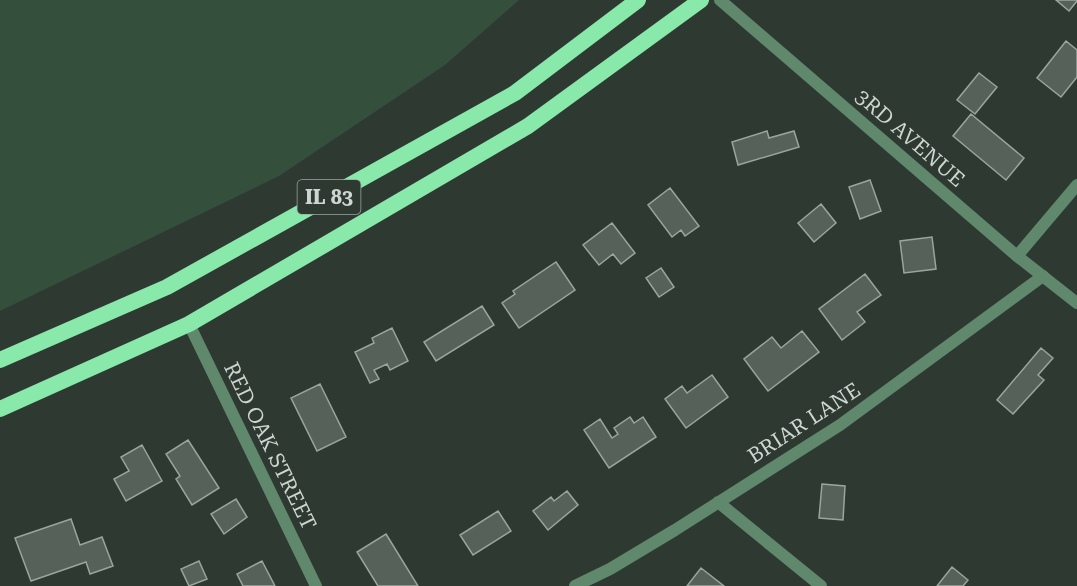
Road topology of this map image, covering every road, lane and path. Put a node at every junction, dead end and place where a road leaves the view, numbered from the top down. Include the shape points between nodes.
1 (638, 0) edge
2 (701, 0) edge
3 (720, 0) edge
4 (1077, 185) edge
5 (1017, 256) junction
6 (1043, 276) junction
7 (1077, 303) edge
8 (189, 324) junction
9 (0, 360) edge
10 (0, 408) edge
11 (718, 502) junction
12 (316, 586) edge
13 (575, 586) edge
14 (821, 586) edge

1 - 9 highway, IL 83 via 515,93 167,287
2 - 8 highway, IL 83 via 528,126
3 - 5 street, 3RD AVENUE
4 - 5 street
5 - 6 street, 3RD AVENUE
6 - 7 street, 3RD AVENUE
6 - 11 street, BRIAR LANE via 840,425
8 - 10 highway, IL 83
8 - 12 street, RED OAK STREET
11 - 13 street, BRIAR LANE via 610,569
11 - 14 street

